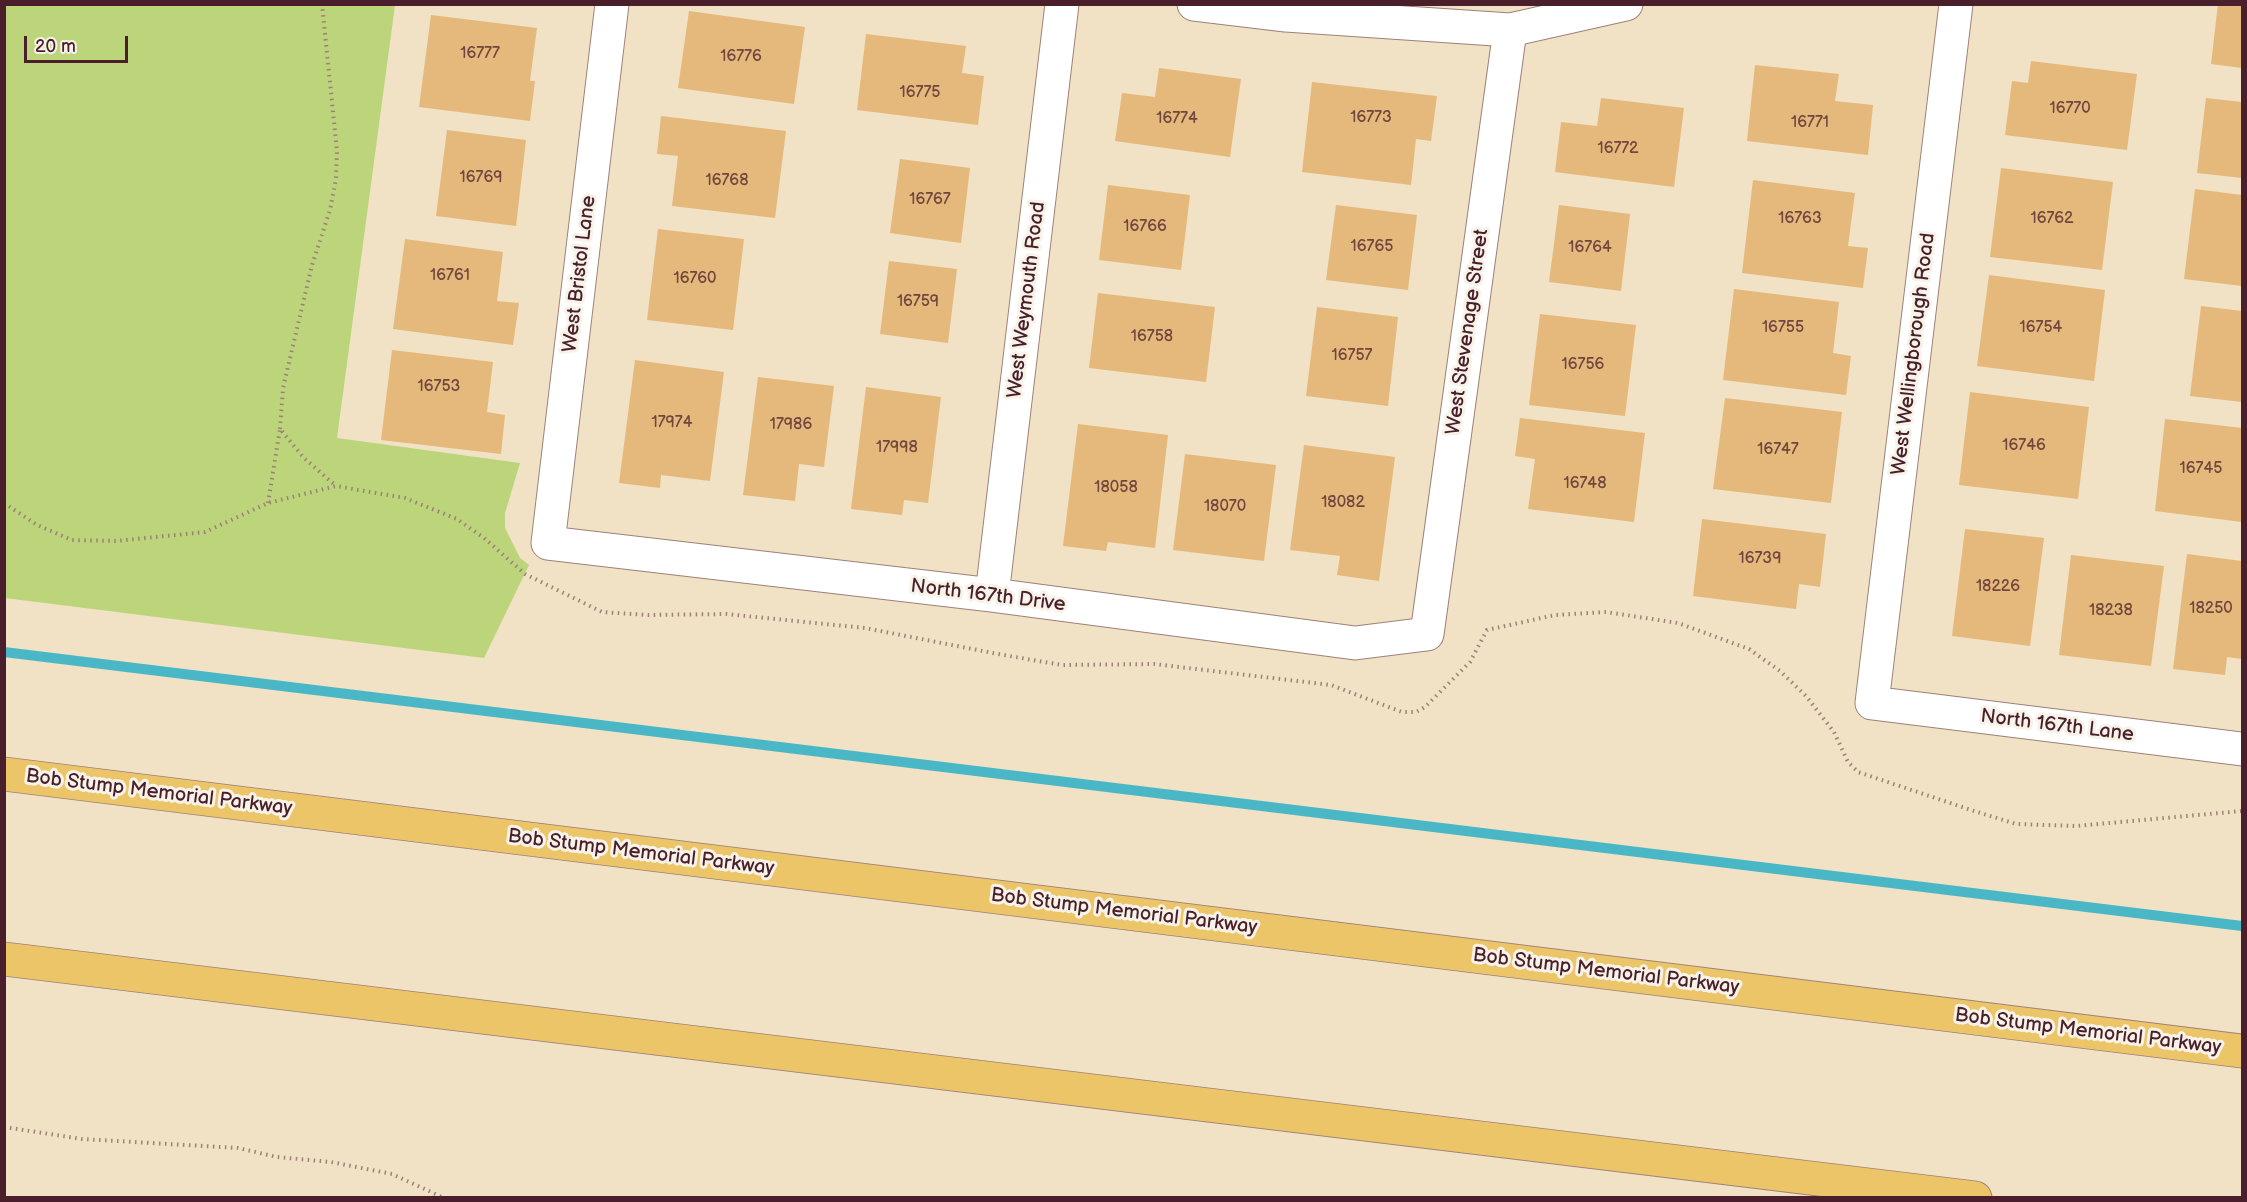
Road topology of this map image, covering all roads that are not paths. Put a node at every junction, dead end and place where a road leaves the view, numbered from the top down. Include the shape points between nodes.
1 (612, 4) edge
2 (1062, 4) edge
3 (1194, 4) edge
4 (1626, 4) edge
5 (1956, 4) edge
6 (1287, 10) edge
7 (1510, 30) junction
8 (548, 543) joint
9 (992, 595) junction
10 (1427, 634) joint
11 (1872, 703) joint
12 (2242, 749) edge
13 (4, 774) edge
14 (4, 959) edge
15 (2242, 1051) edge
16 (1975, 1197) edge

1 - 8 street, West Bristol Lane
2 - 9 street, West Weymouth Road
3 - 6 street
4 - 7 street
5 - 11 street, West Wellingborough Road
6 - 7 street
7 - 10 street, West Stevenage Street
8 - 9 street, North 167th Drive
9 - 10 street, North 167th Drive via 1355,643
11 - 12 street, North 167th Lane
13 - 15 highway, Bob Stump Memorial Parkway
14 - 16 highway

